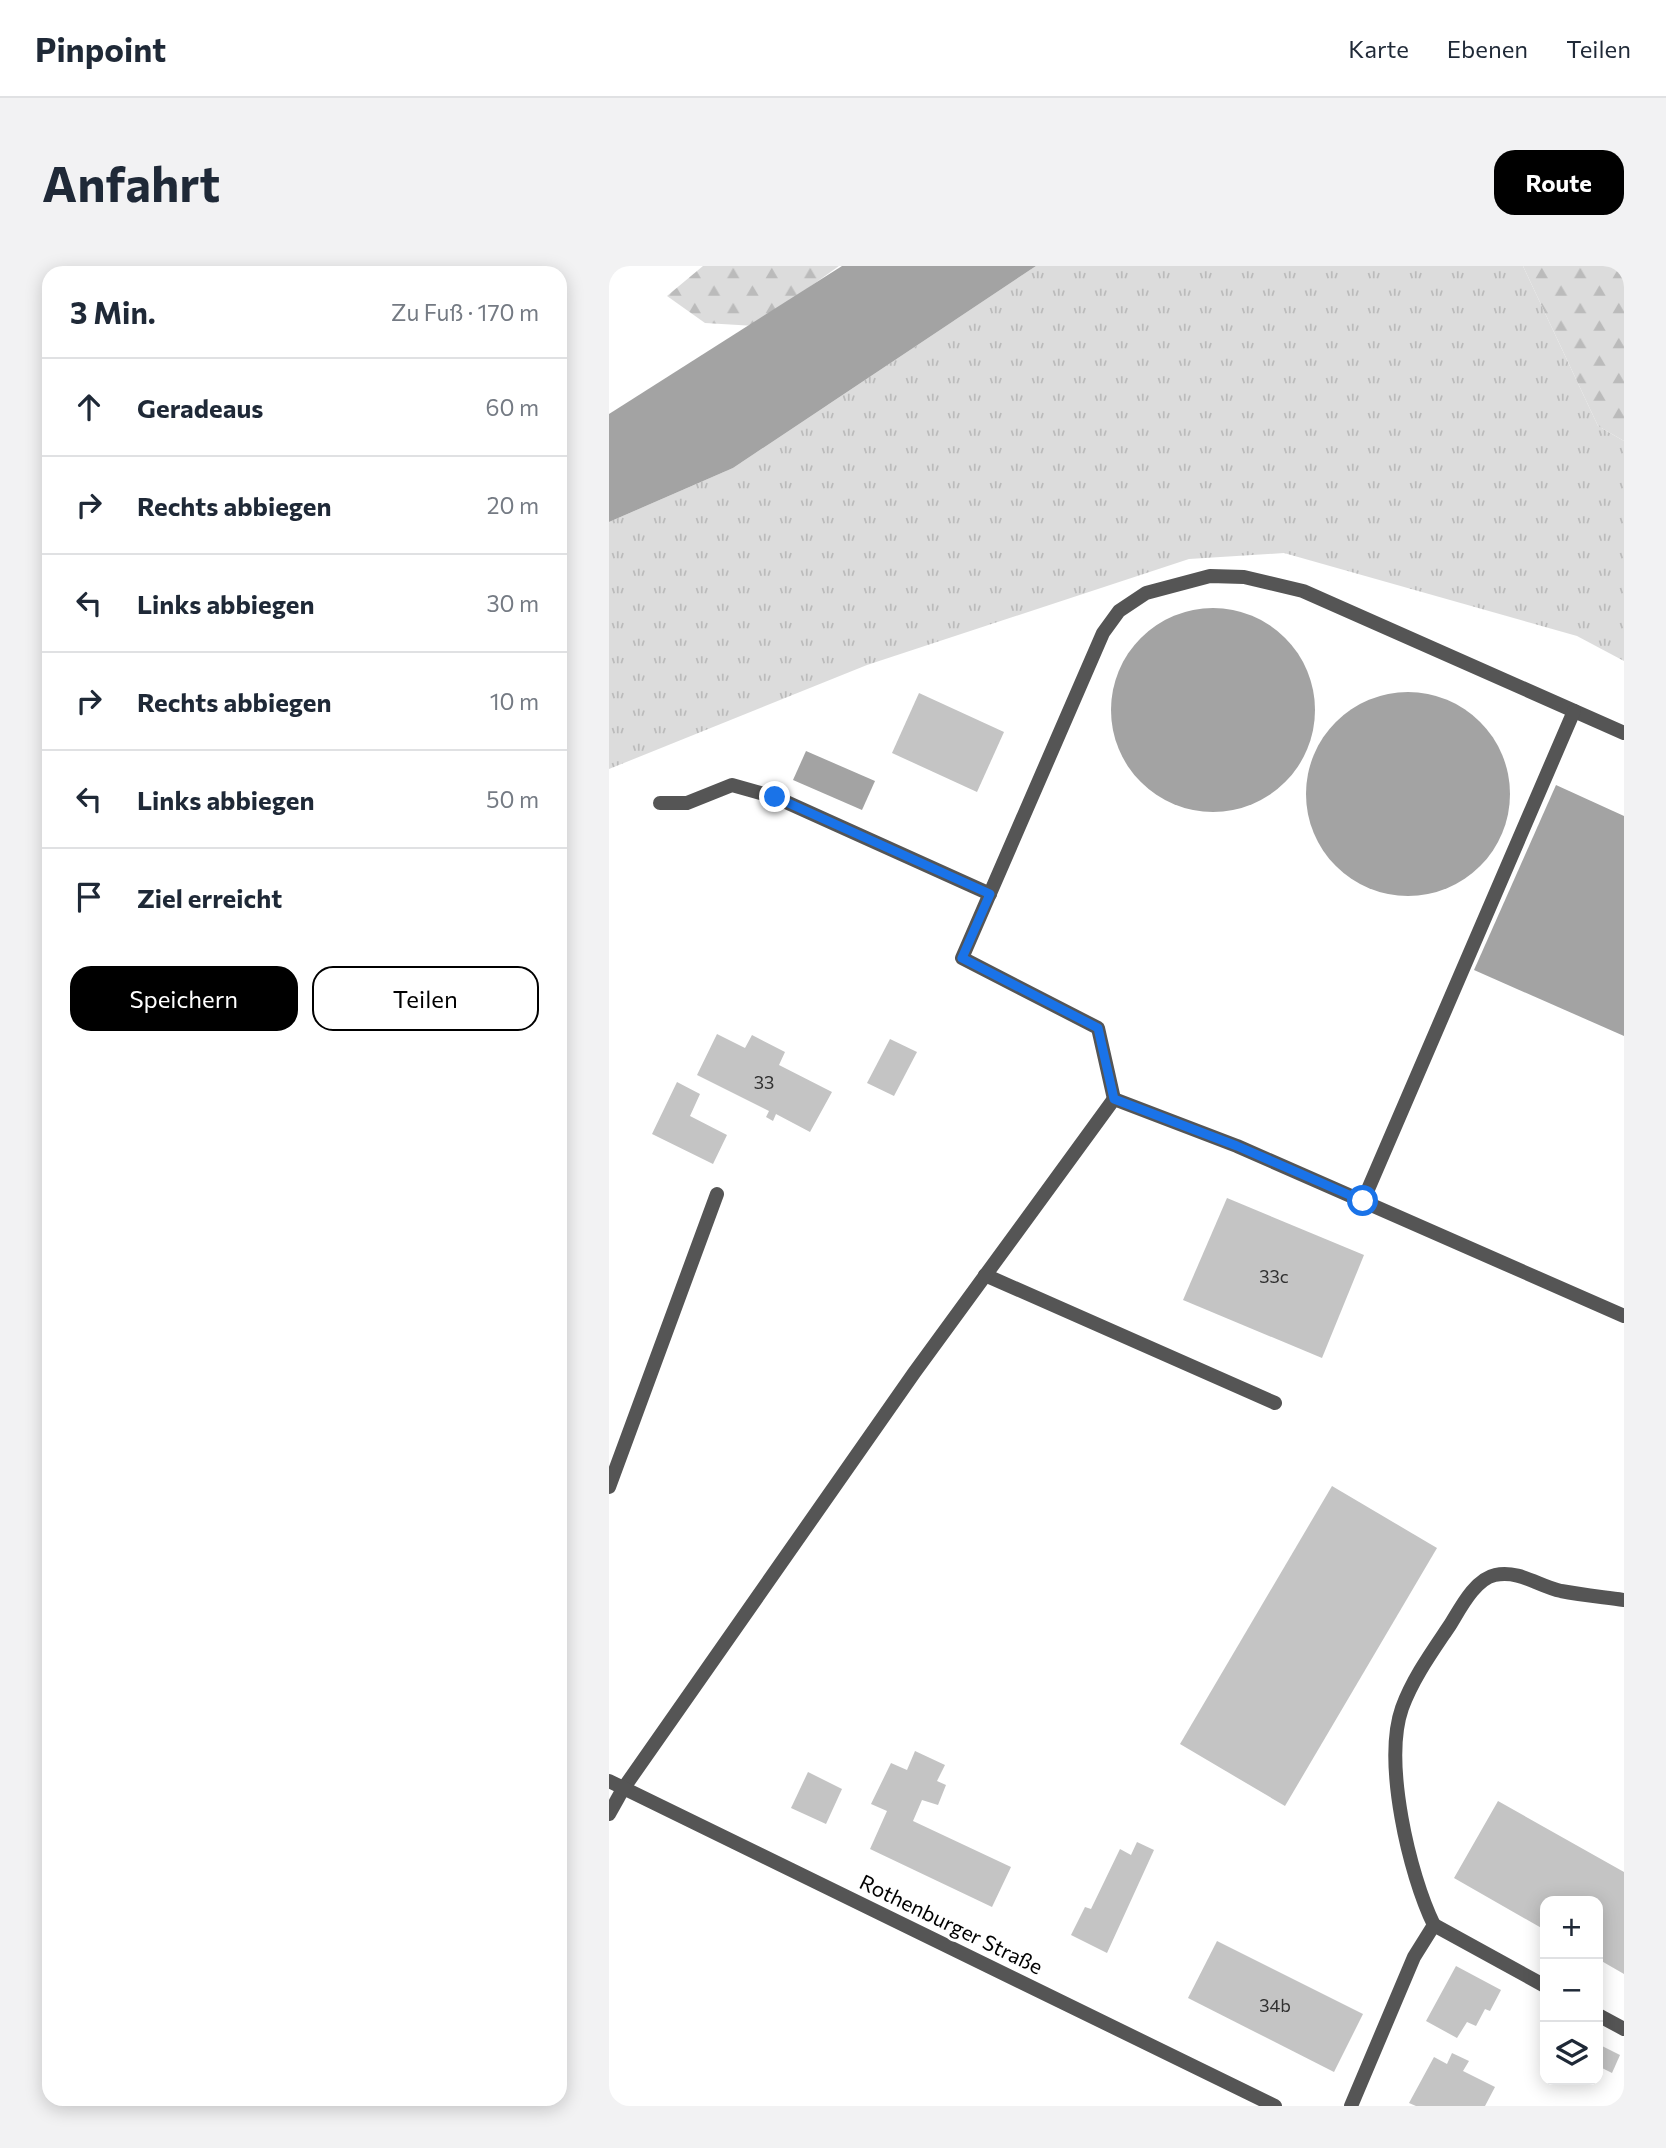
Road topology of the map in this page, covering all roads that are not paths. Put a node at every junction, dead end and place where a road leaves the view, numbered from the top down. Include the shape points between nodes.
1 (1574, 711) junction
2 (1624, 733) edge
3 (660, 803) dead end
4 (990, 894) junction
5 (1114, 1099) junction
6 (717, 1194) dead end
7 (1363, 1201) junction
8 (985, 1276) junction
9 (1624, 1317) edge
10 (1275, 1403) dead end
11 (609, 1487) edge
12 (1624, 1600) edge
13 (609, 1782) edge
14 (623, 1789) junction
15 (609, 1814) edge
16 (1434, 1925) junction
17 (1540, 1983) edge
18 (1603, 2018) edge
19 (1624, 2029) edge
20 (1275, 2106) edge
21 (1351, 2106) edge

1 - 2 street
1 - 4 street via 1303,591 1244,577 1210,576 1146,593 1119,611 1103,633
1 - 7 street
3 - 4 street via 687,803 731,786 775,797
4 - 5 street via 962,958 1098,1028
5 - 7 street
5 - 8 street
6 - 11 street
7 - 9 street
8 - 10 street
8 - 14 street
12 - 16 street via 1559,1590 1514,1574 1492,1575 1470,1594 1414,1679 1401,1710 1397,1790 1421,1897
13 - 14 street, Rothenburger Straße
14 - 15 street
14 - 20 street, Rothenburger Straße
16 - 17 street
16 - 21 street via 1414,1958
18 - 19 street

